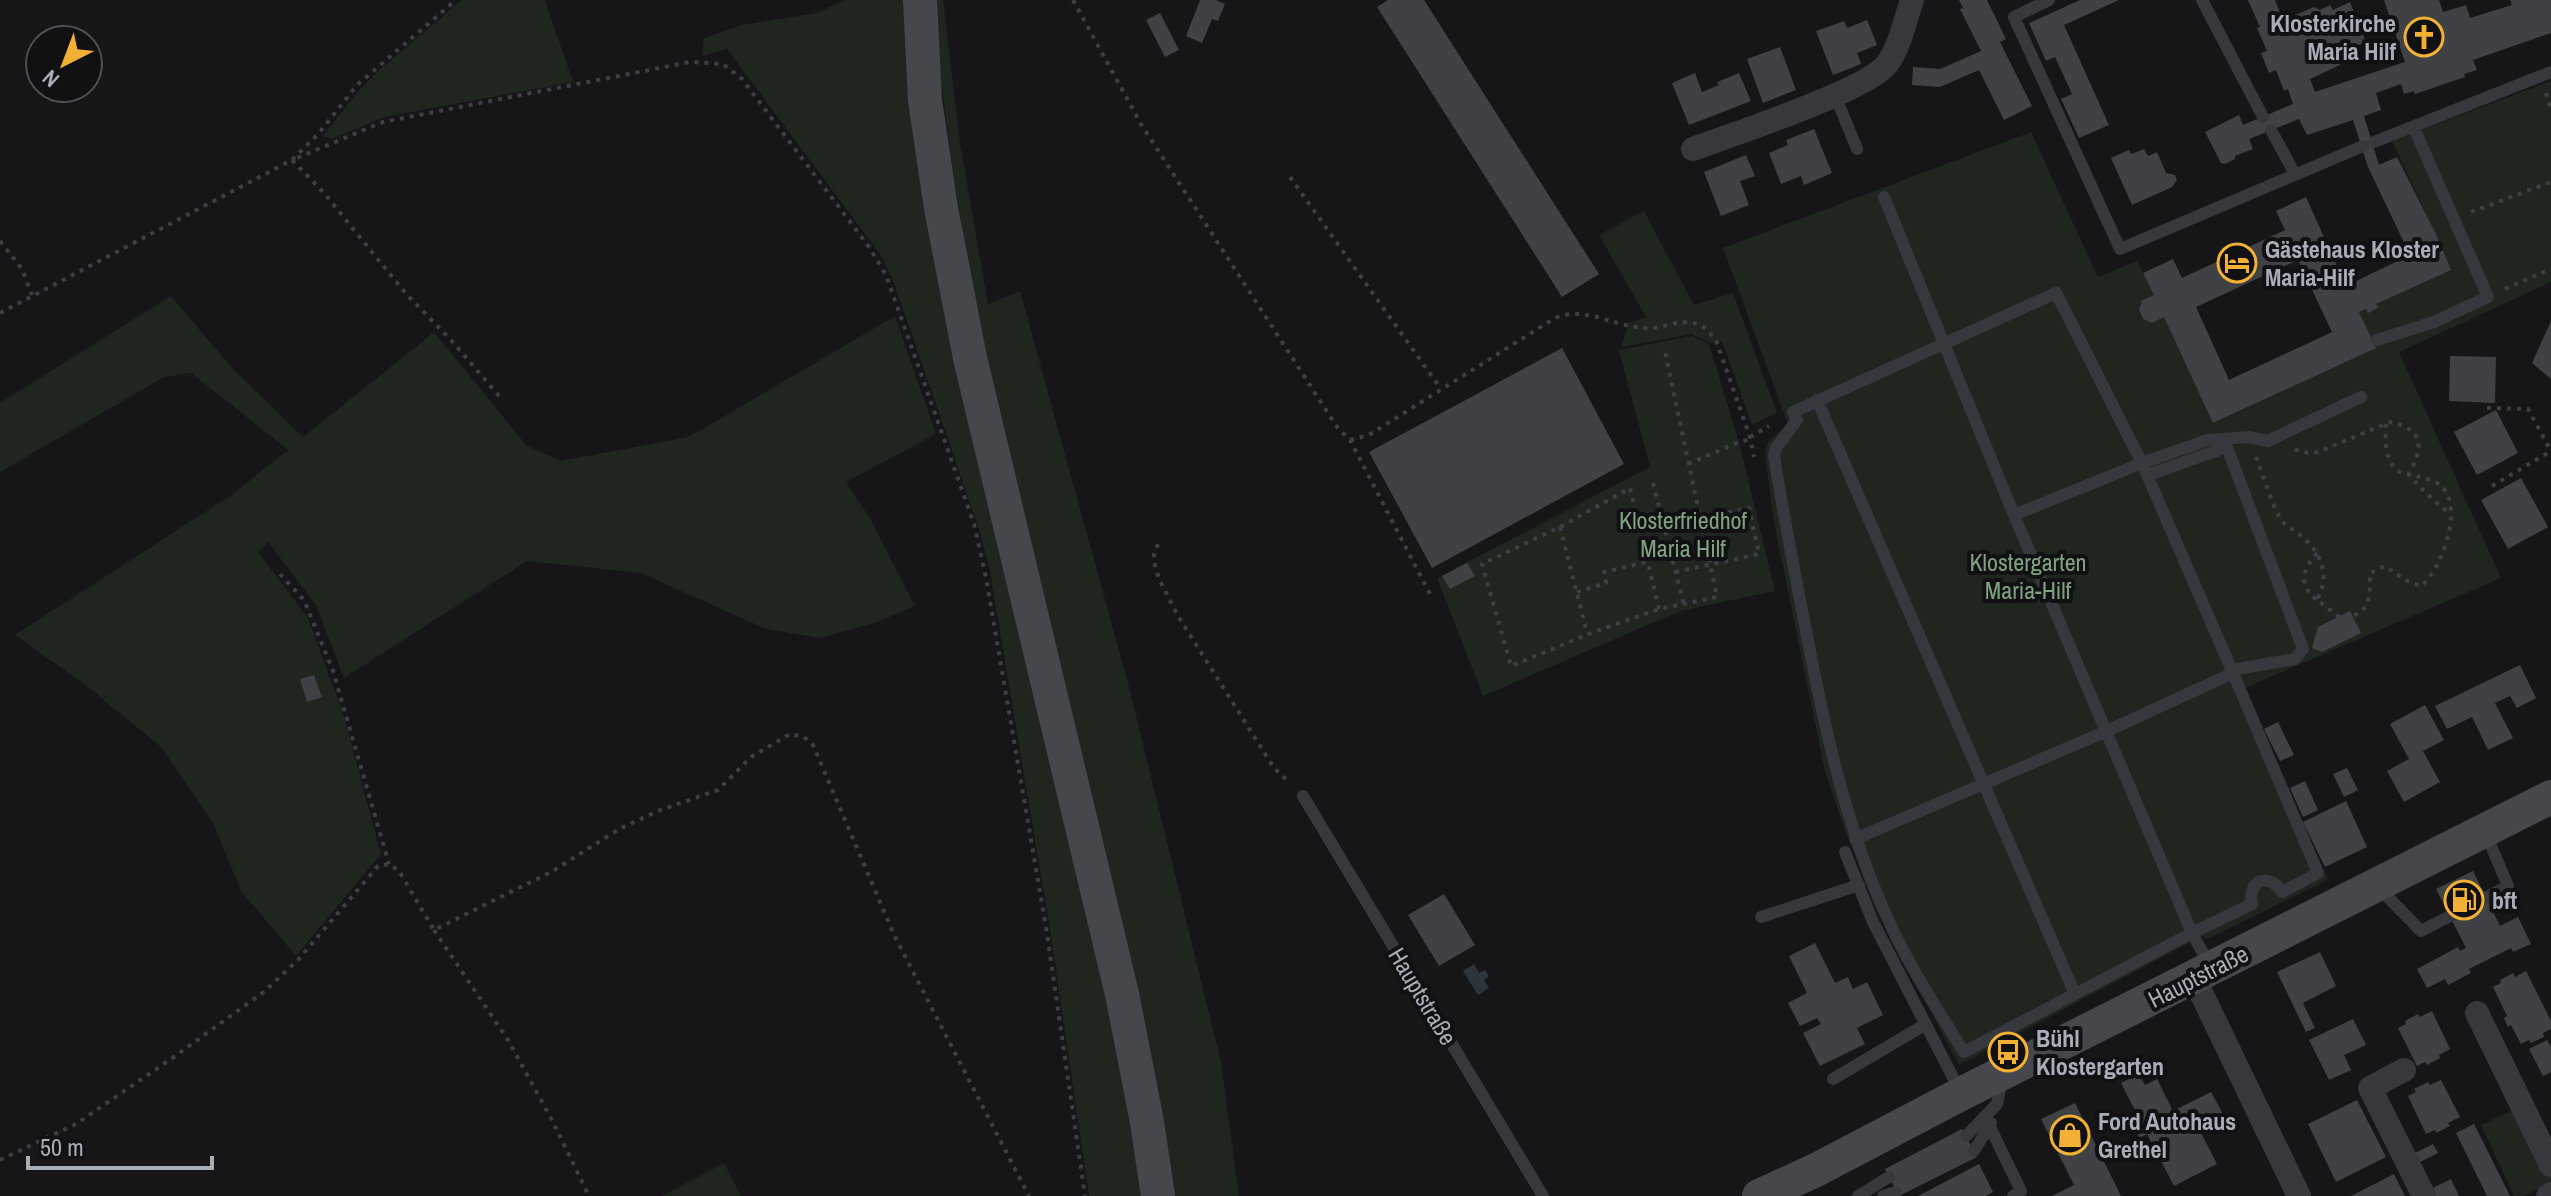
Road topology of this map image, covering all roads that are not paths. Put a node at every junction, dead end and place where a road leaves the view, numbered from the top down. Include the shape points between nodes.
1 (920, 0) edge
2 (1912, 0) edge
3 (2049, 0) edge
4 (2202, 0) edge
5 (2551, 72) edge
6 (1835, 95) junction
7 (2263, 117) dead end
8 (2414, 128) junction
9 (2271, 130) dead end
10 (1693, 149) dead end
11 (1857, 149) dead end
12 (2295, 174) junction
13 (1884, 197) dead end
14 (2377, 340) dead end
15 (1945, 343) junction
16 (2361, 397) dead end
17 (1817, 400) junction
18 (2145, 469) junction
19 (2014, 515) junction
20 (2232, 672) junction
21 (2107, 731) junction
22 (1983, 783) junction
23 (1303, 796) road end
24 (2551, 797) edge
25 (2485, 831) junction
26 (1855, 839) junction
27 (1845, 852) dead end
28 (1859, 885) junction
29 (2377, 885) junction
30 (1761, 917) dead end
31 (2192, 933) junction
32 (2203, 973) junction
33 (2075, 994) junction
34 (2477, 1013) dead end
35 (1926, 1024) junction
36 (2404, 1070) dead end
37 (1833, 1079) dead end
38 (2000, 1089) junction
39 (1961, 1094) junction
40 (1990, 1127) junction
41 (1966, 1136) dead end
42 (1974, 1151) dead end
43 (2551, 1165) edge
44 (1889, 1177) dead end
45 (1778, 1190) edge
46 (1896, 1192) dead end
47 (1158, 1196) edge
48 (1543, 1196) edge
49 (1858, 1196) edge
50 (1883, 1196) edge
51 (2013, 1196) edge
52 (2299, 1196) edge
53 (2424, 1196) edge

1 - 47 main road via 928,115 970,358 1122,994
2 - 6 street via 1887,65
3 - 12 lane via 2014,17 2120,249
4 - 7 lane
5 - 8 lane
6 - 10 street
6 - 11 lane
8 - 12 lane
8 - 14 lane via 2488,297
9 - 12 lane
13 - 15 lane
15 - 17 lane
15 - 18 lane via 2056,293
15 - 19 lane
16 - 18 lane via 2268,441 2208,440
17 - 22 lane
17 - 26 lane via 1788,415 1797,420 1774,456 1819,699
18 - 19 lane
18 - 20 lane
18 - 20 lane via 2227,447 2303,649 2295,659
19 - 21 lane
20 - 21 lane
20 - 31 lane via 2318,873 2282,892 2273,882 2259,881 2250,896 2252,904
21 - 22 lane
21 - 31 lane
22 - 26 lane
22 - 33 lane
23 - 48 lane, Hauptstraße
24 - 25 main road, Hauptstraße
25 - 29 main road, Hauptstraße
25 - 29 lane via 2508,886 2421,931
26 - 33 lane via 1912,968 1964,1052
27 - 28 lane
28 - 30 lane
28 - 35 lane
29 - 32 main road, Hauptstraße
31 - 32 lane
31 - 33 lane
32 - 38 main road, Hauptstraße
32 - 52 street
34 - 43 street
35 - 37 lane
35 - 39 lane
36 - 53 street via 2370,1088
38 - 39 main road, Hauptstraße
38 - 40 lane
38 - 41 lane
39 - 45 main road, Hauptstraße
40 - 42 lane
40 - 51 lane via 2021,1191
44 - 49 lane
46 - 50 lane

